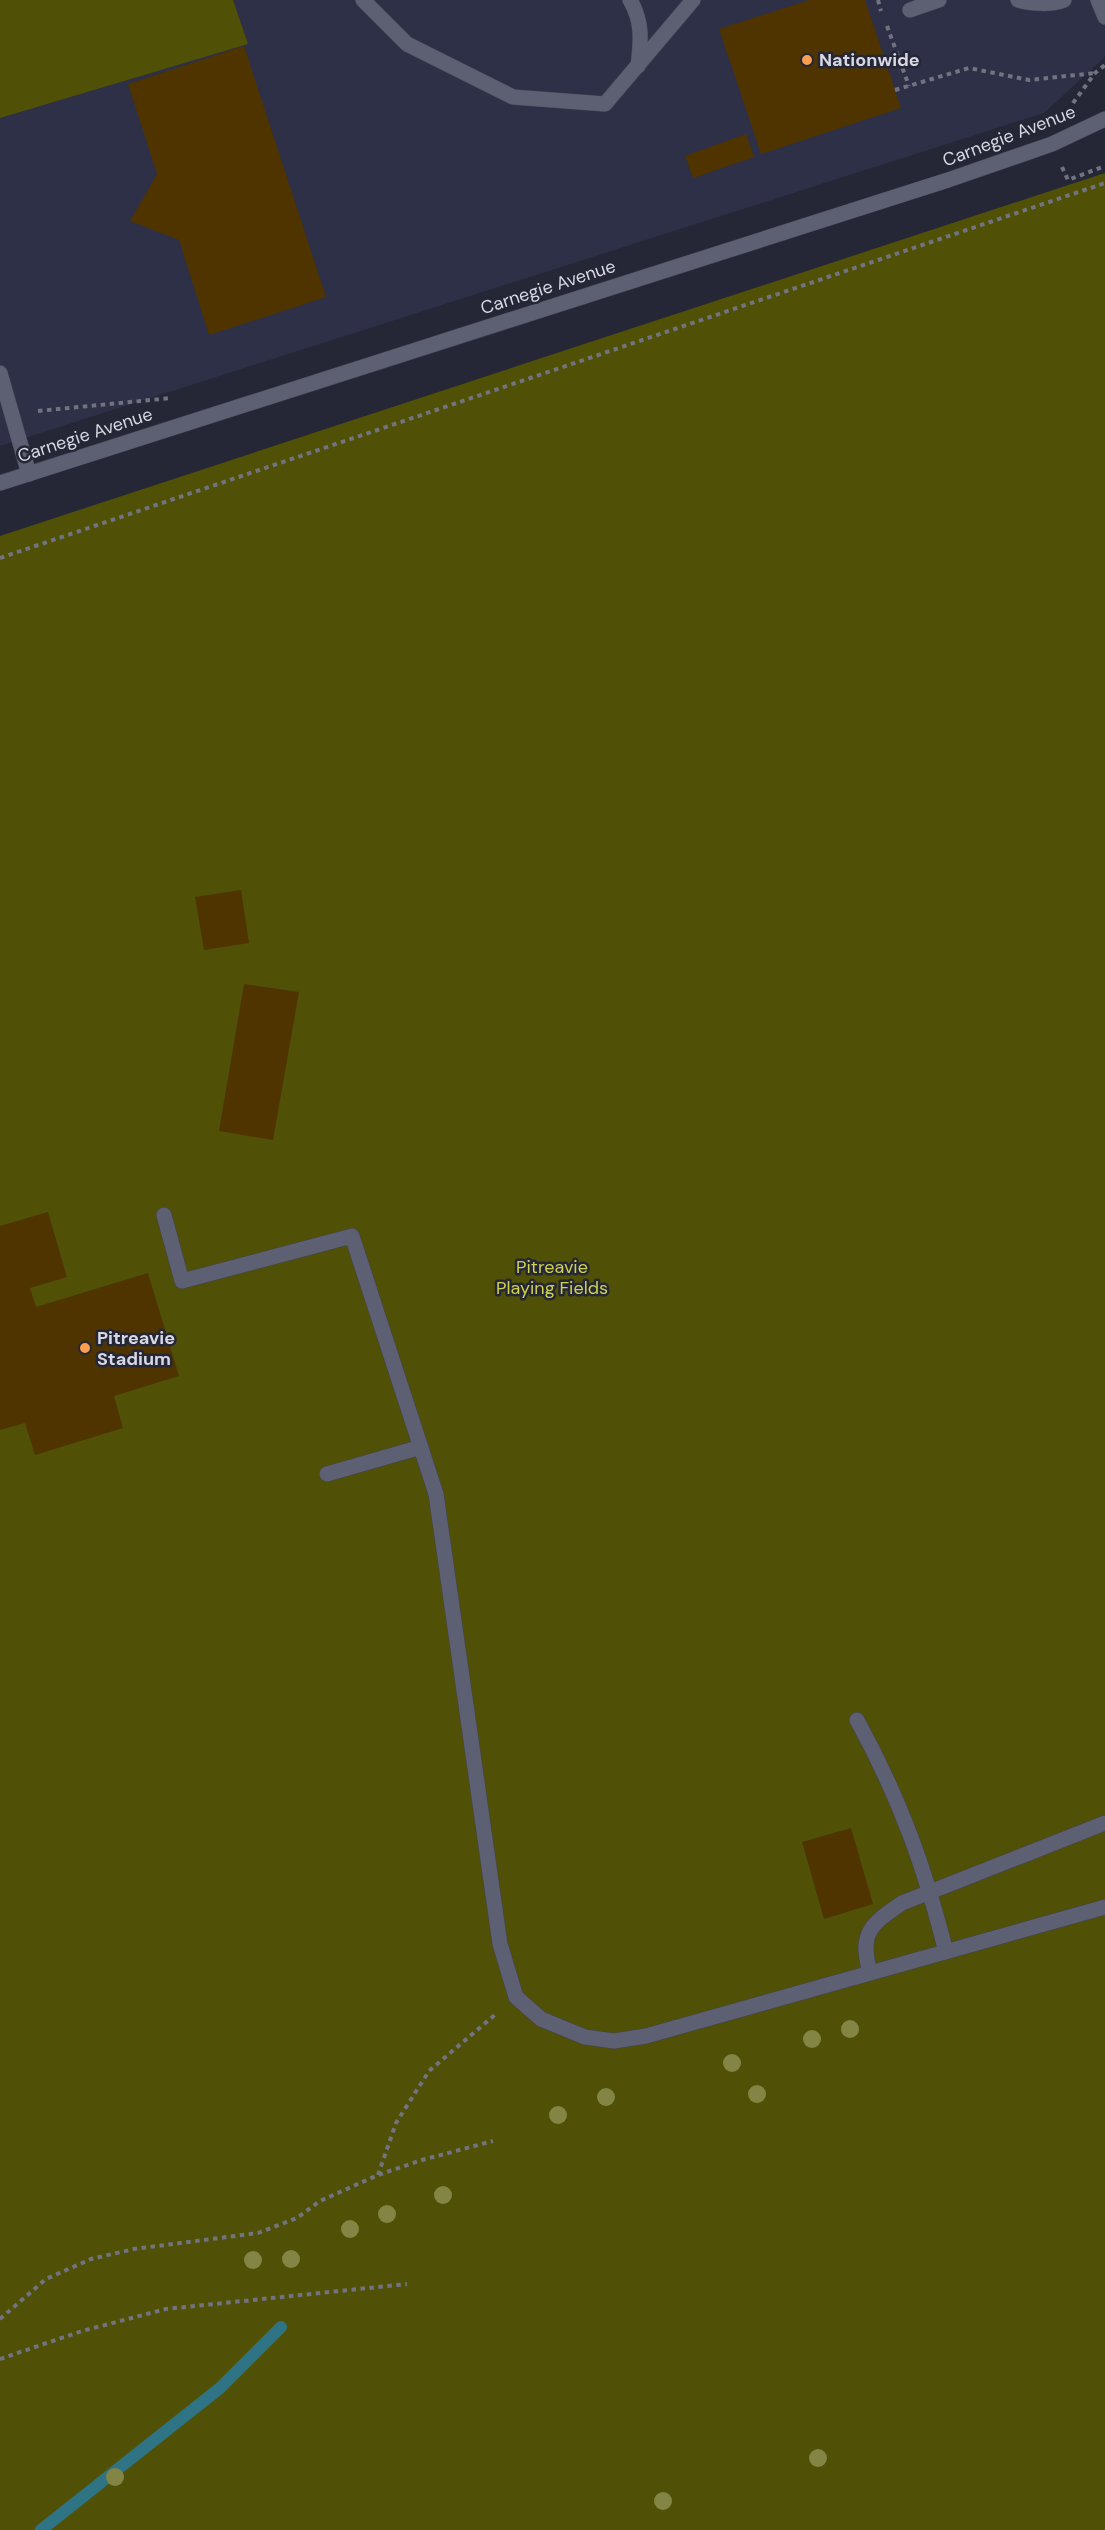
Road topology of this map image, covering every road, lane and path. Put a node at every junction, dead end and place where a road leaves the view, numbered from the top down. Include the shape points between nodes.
1 (363, 0) edge
2 (630, 0) edge
3 (693, 0) edge
4 (878, 0) edge
5 (939, 0) edge
6 (1018, 0) edge
7 (1064, 0) edge
8 (1098, 0) edge
9 (910, 10) dead end
10 (1105, 17) edge
11 (638, 66) junction
12 (1095, 73) dead end
13 (909, 86) junction
14 (895, 90) dead end
15 (1105, 119) edge
16 (1105, 166) edge
17 (1068, 180) dead end
18 (1105, 183) edge
19 (0, 373) edge
20 (29, 474) junction
21 (0, 483) edge
22 (0, 558) edge
23 (164, 1215) dead end
24 (420, 1448) junction
25 (327, 1474) dead end
26 (856, 1720) dead end
27 (1105, 1823) edge
28 (931, 1891) junction
29 (1105, 1907) edge
30 (946, 1952) junction
31 (870, 1973) junction
32 (516, 1997) junction
33 (493, 2141) dead end
34 (378, 2175) junction
35 (407, 2284) dead end
36 (0, 2319) edge
37 (0, 2359) edge

1 - 11 street via 407,44 513,97 605,104
2 - 11 street via 638,14 642,38
3 - 11 street
4 - 13 path
5 - 9 street
6 - 7 street
8 - 10 street
12 - 13 path via 1029,80 969,68
13 - 14 path
15 - 20 street, Carnegie Avenue via 1052,144 948,180
16 - 17 path
18 - 22 path
19 - 20 street
20 - 21 street, Carnegie Avenue
23 - 24 street via 182,1281 351,1236
24 - 25 street
24 - 32 street via 436,1494 500,1944
26 - 28 street via 907,1821
27 - 28 street
28 - 30 street
28 - 31 street via 902,1903 869,1930 864,1943
29 - 30 street
30 - 31 street
31 - 32 street via 646,2037 614,2041 585,2037 541,2019
32 - 34 path via 429,2070 396,2123
33 - 34 path
34 - 36 path via 320,2201 297,2218 258,2233 134,2249 91,2259 46,2279
35 - 37 path via 166,2308

